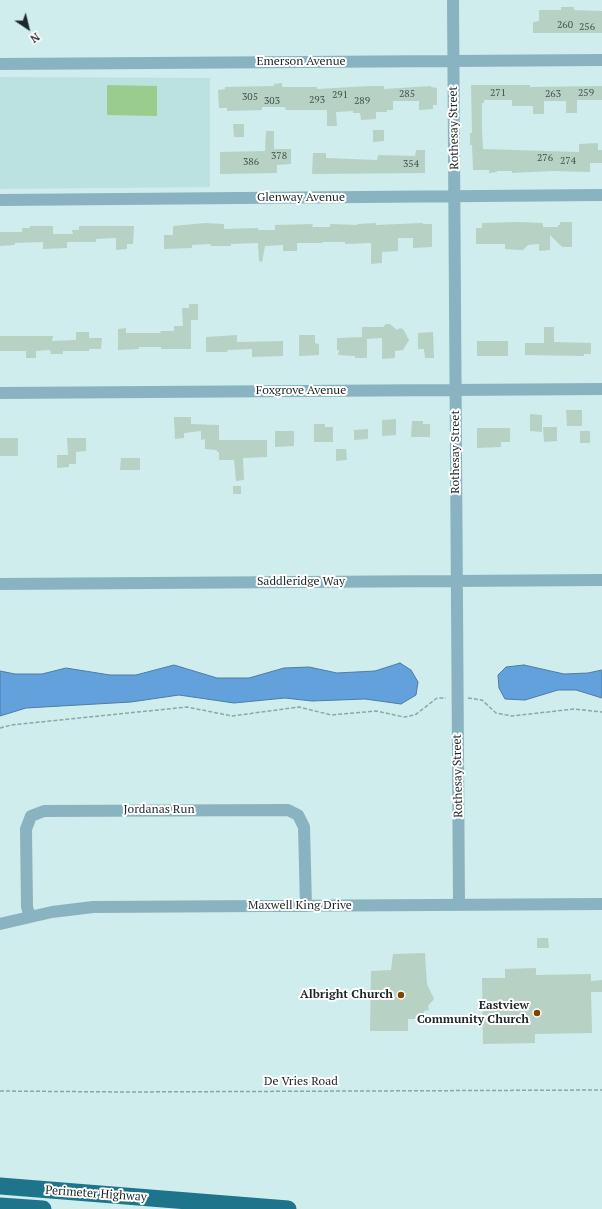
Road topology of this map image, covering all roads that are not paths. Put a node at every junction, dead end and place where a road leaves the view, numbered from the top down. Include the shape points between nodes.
1 (453, 0) edge
2 (602, 60) edge
3 (453, 62) junction
4 (0, 64) edge
5 (602, 195) edge
6 (455, 197) junction
7 (0, 200) edge
8 (602, 389) edge
9 (456, 390) junction
10 (0, 393) edge
11 (602, 580) edge
12 (456, 581) junction
13 (0, 584) edge
14 (602, 904) edge
15 (459, 905) junction
16 (306, 906) junction
17 (30, 918) junction
18 (0, 924) edge
19 (0, 1186) edge
20 (0, 1206) edge
21 (43, 1209) edge
22 (288, 1209) edge

1 - 3 street, Rothesay Street
2 - 3 street, Emerson Avenue
3 - 4 street, Emerson Avenue
3 - 6 street, Rothesay Street
5 - 6 street, Glenway Avenue
6 - 7 street, Glenway Avenue
6 - 9 street, Rothesay Street
8 - 9 street, Foxgrove Avenue
9 - 10 street, Foxgrove Avenue
9 - 12 street, Rothesay Street
11 - 12 street, Saddleridge Way
12 - 13 street, Saddleridge Way
12 - 15 street, Rothesay Street
14 - 15 street, Maxwell King Drive
15 - 16 street, Maxwell King Drive
16 - 17 street, Maxwell King Drive via 93,907 52,912
16 - 17 street, Jordanas Run via 304,826 298,816 288,810 44,811 31,816 26,829 26,907
17 - 18 street, Maxwell King Drive
19 - 22 highway, Perimeter Highway
20 - 21 highway, Perimeter Highway

